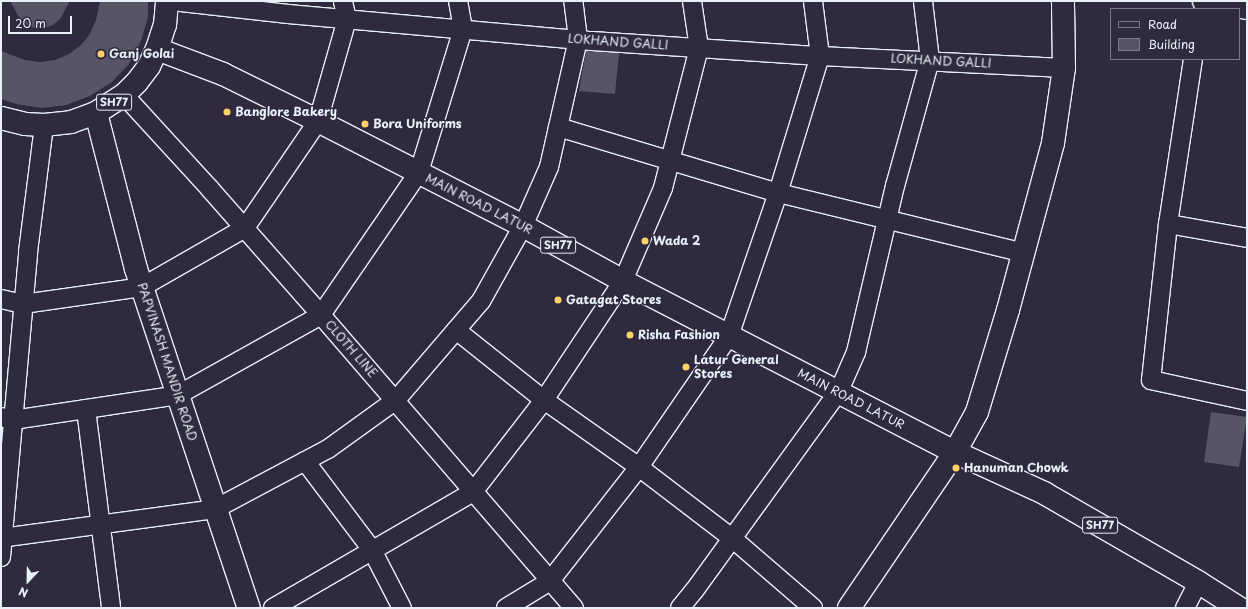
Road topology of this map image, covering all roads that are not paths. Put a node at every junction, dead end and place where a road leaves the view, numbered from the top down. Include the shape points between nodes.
1 (167, 1) edge
2 (172, 1) edge
3 (343, 1) edge
4 (458, 1) edge
5 (573, 1) edge
6 (692, 1) edge
7 (813, 1) edge
8 (923, 1) edge
9 (1063, 1) edge
10 (1202, 4) edge
11 (1232, 8) edge
12 (347, 19) junction
13 (463, 29) junction
14 (578, 39) junction
15 (699, 48) junction
16 (157, 49) junction
17 (820, 56) junction
18 (930, 60) junction
19 (1194, 60) edge
20 (1064, 68) junction
21 (124, 95) junction
22 (96, 113) junction
23 (1, 118) edge
24 (318, 121) junction
25 (44, 125) junction
26 (558, 127) junction
27 (670, 161) junction
28 (419, 172) junction
29 (778, 193) junction
30 (887, 219) junction
31 (1168, 224) junction
32 (523, 226) junction
33 (244, 228) junction
34 (1247, 238) edge
35 (1024, 253) junction
36 (623, 281) junction
37 (142, 287) junction
38 (1, 299) edge
39 (23, 304) junction
40 (321, 315) junction
41 (456, 330) junction
42 (729, 336) junction
43 (839, 391) junction
44 (178, 395) junction
45 (396, 400) junction
46 (544, 400) junction
47 (1247, 401) edge
48 (86, 409) junction
49 (7, 418) edge
50 (954, 452) junction
51 (305, 461) junction
52 (638, 467) junction
53 (473, 492) junction
54 (215, 510) junction
55 (100, 525) junction
56 (2, 538) edge
57 (732, 538) junction
58 (372, 550) junction
59 (1, 557) edge
60 (550, 581) junction
61 (1198, 582) junction
62 (111, 608) edge
63 (249, 608) edge
64 (273, 608) edge
65 (402, 608) edge
66 (506, 608) edge
67 (574, 608) edge
68 (680, 608) edge
69 (813, 608) edge
70 (849, 608) edge
71 (1185, 608) edge
72 (1239, 608) edge

1 - 16 main road, SH77 via 165,25
2 - 12 street, LOKHAND GALLI
3 - 12 street
4 - 13 street
5 - 14 street
6 - 15 street
7 - 17 street
8 - 18 street
9 - 20 main road
10 - 11 street
12 - 13 street, LOKHAND GALLI
12 - 24 street
13 - 14 street, LOKHAND GALLI
13 - 28 street
14 - 15 street, LOKHAND GALLI
14 - 26 street
15 - 17 street, LOKHAND GALLI
15 - 27 street
16 - 21 main road, SH77 via 145,72
16 - 24 main road, MAIN ROAD LATUR / SH77 via 223,74
17 - 18 street, LOKHAND GALLI
17 - 29 street
18 - 20 street, LOKHAND GALLI
18 - 30 street
19 - 31 street
20 - 35 main road via 1053,144
21 - 22 main road, SH77
21 - 33 street, CLOTH LINE
22 - 25 main road, SH77 via 71,122
22 - 37 main road, PAPVINASH MANDIR ROAD
23 - 25 main road, SH77 via 25,124
24 - 28 main road, MAIN ROAD LATUR / SH77
24 - 33 street
25 - 39 street
26 - 27 street
26 - 32 street via 549,167
27 - 29 street
27 - 36 street via 663,188
28 - 32 main road, MAIN ROAD LATUR / SH77
28 - 40 street
29 - 30 street
29 - 42 street
30 - 35 street
30 - 43 street via 856,352
31 - 34 street
31 - 47 street via 1151,380
32 - 36 main road, MAIN ROAD LATUR / SH77
32 - 41 street via 481,301
33 - 37 street
33 - 40 street, CLOTH LINE
35 - 50 main road via 977,412
36 - 42 main road, MAIN ROAD LATUR / SH77
36 - 46 street
37 - 39 street
37 - 44 main road, PAPVINASH MANDIR ROAD
38 - 39 street
39 - 49 street
40 - 44 street
40 - 45 street, CLOTH LINE
41 - 45 street
41 - 46 street
42 - 43 main road, MAIN ROAD LATUR / SH77
42 - 52 street
43 - 50 main road, MAIN ROAD LATUR / SH77
43 - 57 street
44 - 48 street
44 - 54 main road, PAPVINASH MANDIR ROAD
45 - 51 street via 328,449
45 - 53 street, CLOTH LINE
46 - 52 street
46 - 53 street
48 - 49 street
48 - 55 street
49 - 56 street
50 - 61 main road, MAIN ROAD LATUR / SH77 via 1044,493
50 - 70 main road
51 - 54 street
51 - 58 street
52 - 57 street
52 - 60 street
53 - 58 street
53 - 60 street, CLOTH LINE
54 - 55 street
54 - 63 main road, PAPVINASH MANDIR ROAD
55 - 56 street
55 - 62 street
56 - 59 street
57 - 68 street
57 - 69 street
58 - 64 street
58 - 65 street
60 - 66 street
60 - 67 street, CLOTH LINE
61 - 71 street
61 - 72 main road, MAIN ROAD LATUR / SH77

